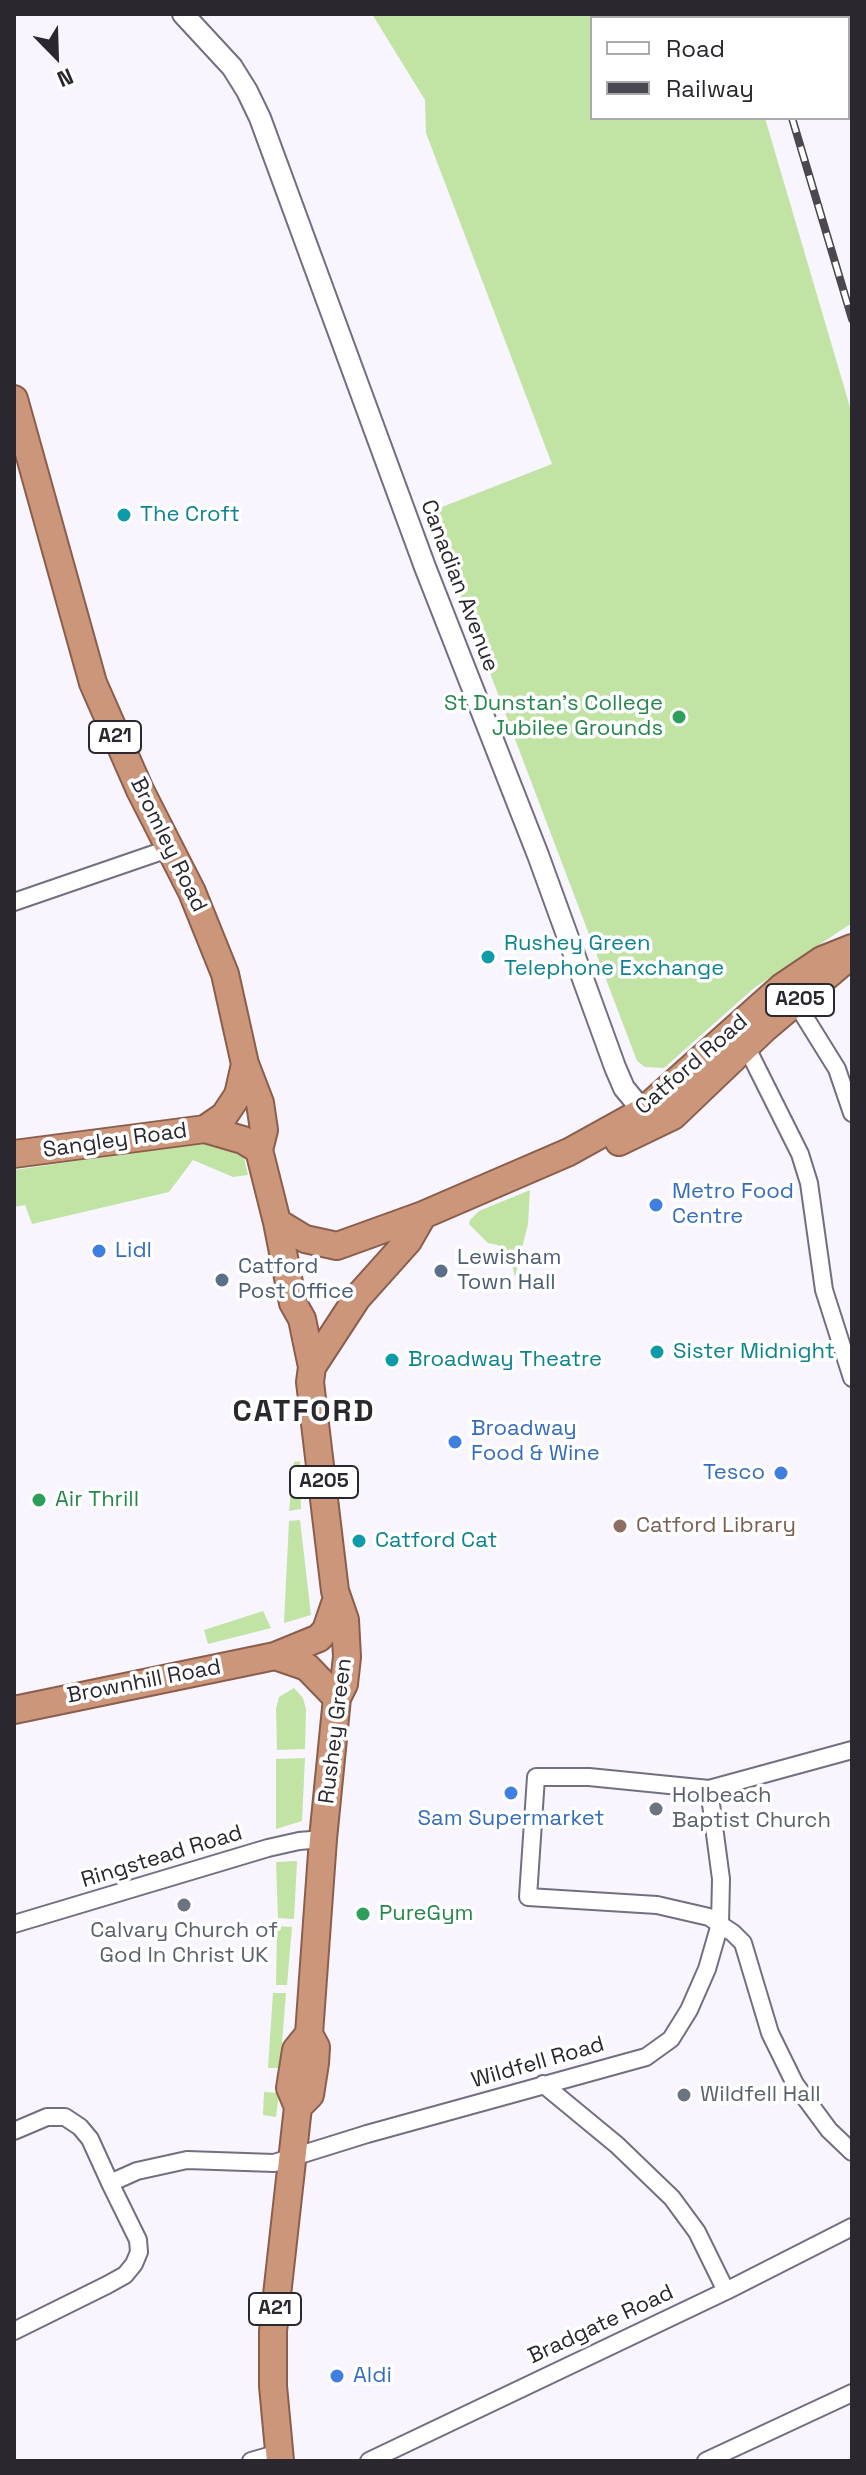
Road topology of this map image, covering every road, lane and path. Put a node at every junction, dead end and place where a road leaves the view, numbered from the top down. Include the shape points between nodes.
1 (183, 14) edge
2 (14, 399) edge
3 (20, 441) edge
4 (171, 848) junction
5 (14, 902) edge
6 (852, 950) edge
7 (796, 1003) junction
8 (741, 1036) junction
9 (245, 1064) junction
10 (715, 1077) junction
11 (643, 1111) junction
12 (852, 1113) edge
13 (205, 1129) junction
14 (259, 1150) junction
15 (569, 1152) junction
16 (14, 1154) edge
17 (423, 1215) junction
18 (277, 1222) junction
19 (312, 1367) junction
20 (852, 1378) edge
21 (337, 1598) junction
22 (275, 1656) junction
23 (337, 1698) junction
24 (16, 1708) edge
25 (852, 1750) edge
26 (709, 1789) junction
27 (323, 1839) junction
28 (14, 1924) edge
29 (720, 1924) junction
30 (543, 2084) junction
31 (14, 2131) edge
32 (852, 2152) edge
33 (291, 2157) junction
34 (110, 2183) junction
35 (852, 2227) edge
36 (726, 2291) junction
37 (14, 2331) edge
38 (852, 2393) edge
39 (279, 2457) edge
40 (251, 2461) edge
41 (369, 2461) edge
42 (706, 2461) edge

1 - 11 street, Canadian Avenue via 232,67 260,118 615,1067
2 - 3 highway, Bromley Road / A21
3 - 4 highway, Bromley Road / A21 via 93,683
4 - 5 street
4 - 9 highway, Bromley Road / A21 via 225,974
6 - 7 highway, Catford Road / A205
6 - 8 highway, Catford Road / A205 via 822,960 782,987
7 - 8 highway, Catford Road / A205
7 - 12 street via 837,1069
8 - 10 highway, Catford Road / A205
8 - 11 highway, Catford Road / A205
8 - 20 street via 800,1154 824,1290
9 - 13 highway, Bromley Road / A21 via 238,1095 224,1116
9 - 14 highway, Bromley Road / A21 via 260,1103 264,1130
10 - 11 street via 664,1108
10 - 15 highway, Catford Road / A205 via 673,1116 603,1149
11 - 15 highway, Catford Road / A205
13 - 14 highway, Sangley Road
13 - 16 highway, Sangley Road
14 - 18 highway, Rushey Green / A205
15 - 17 highway, Catford Road / A205
17 - 18 highway, Catford Road / A205 via 337,1246 305,1239
17 - 19 highway via 408,1241 357,1298
18 - 19 highway, Rushey Green / A205
19 - 21 highway, Rushey Green / A205
21 - 22 highway, Brownhill Road / A205 via 319,1638
21 - 23 highway, Rushey Green / A21 via 345,1620 347,1657
22 - 23 highway via 307,1667
22 - 24 highway, Brownhill Road / A205
23 - 27 highway, Rushey Green / A21
25 - 26 street
26 - 29 street, Wildfell Road via 721,1879
26 - 29 street via 536,1777 528,1897 657,1905
27 - 28 street, Ringstead Road via 268,1848
27 - 33 highway, Rushey Green / A21 via 309,2034 296,2050 290,2088 298,2107
29 - 30 street, Wildfell Road via 707,1969 671,2039 646,2057
29 - 32 street via 743,1943 770,2033 795,2084
30 - 33 street, Wildfell Road
30 - 36 street via 672,2198 697,2232
31 - 34 street via 47,2117 65,2117 90,2139
33 - 34 street, Wildfell Road via 274,2163 187,2160
33 - 39 highway, Rushey Green / A21 via 273,2331
34 - 37 street via 138,2240 134,2264 125,2275
35 - 36 street, Bradgate Road
36 - 41 street, Bradgate Road
38 - 42 street
39 - 40 street

